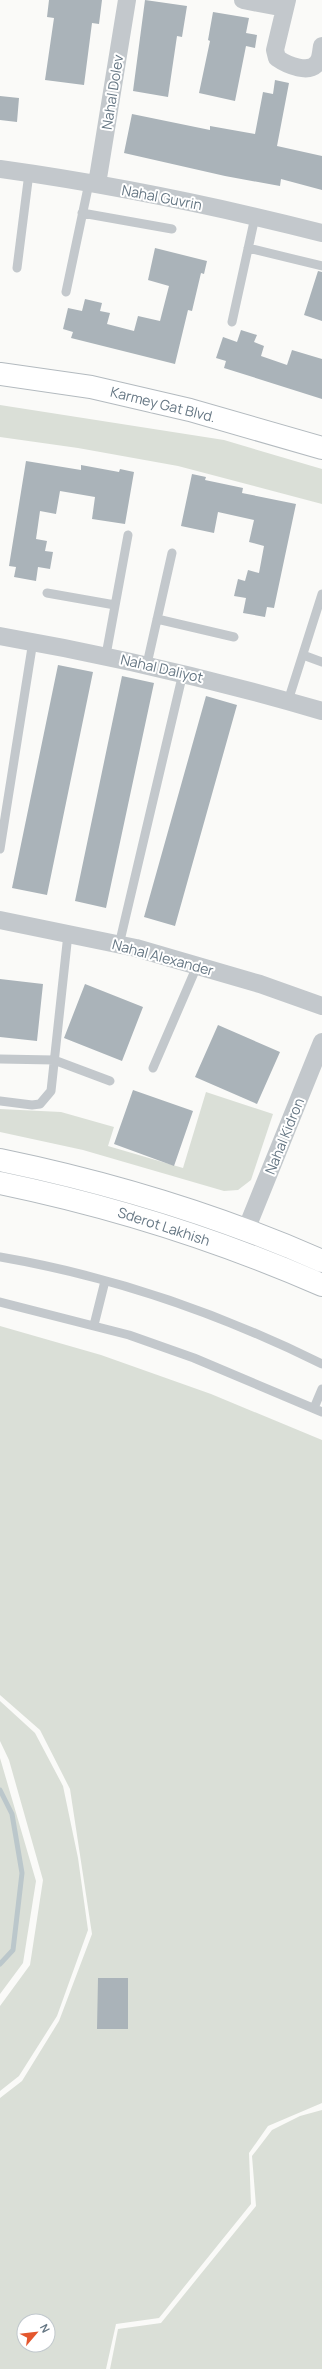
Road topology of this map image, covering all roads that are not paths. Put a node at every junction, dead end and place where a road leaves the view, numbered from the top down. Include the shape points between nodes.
1 (127, 0) edge
2 (243, 0) edge
3 (286, 4) edge
4 (322, 46) edge
5 (0, 169) edge
6 (29, 173) junction
7 (93, 184) junction
8 (82, 213) junction
9 (255, 217) junction
10 (172, 229) dead end
11 (322, 233) edge
12 (248, 248) junction
13 (322, 266) edge
14 (17, 268) dead end
15 (66, 292) dead end
16 (232, 322) dead end
17 (0, 374) edge
18 (322, 448) edge
19 (128, 535) dead end
20 (172, 553) dead end
21 (48, 593) dead end
22 (322, 594) edge
23 (115, 605) junction
24 (157, 619) junction
25 (0, 636) edge
26 (234, 637) dead end
27 (33, 642) junction
28 (106, 655) junction
29 (303, 655) junction
30 (322, 662) edge
31 (147, 664) junction
32 (183, 673) junction
33 (288, 701) junction
34 (322, 711) edge
35 (0, 849) edge
36 (0, 920) edge
37 (68, 934) junction
38 (119, 945) junction
39 (197, 966) junction
40 (322, 1006) edge
41 (322, 1042) edge
42 (0, 1058) edge
43 (54, 1060) junction
44 (153, 1068) dead end
45 (110, 1080) dead end
46 (0, 1101) edge
47 (0, 1160) edge
48 (0, 1183) edge
49 (246, 1230) junction
50 (0, 1257) edge
51 (322, 1261) edge
52 (105, 1281) junction
53 (322, 1286) edge
54 (0, 1302) edge
55 (94, 1325) junction
56 (322, 1364) edge
57 (322, 1389) edge
58 (318, 1410) edge

1 - 7 street, Nahal Dolev
2 - 3 street
3 - 4 street via 275,50 277,58 283,63 305,69 313,67 318,62
5 - 6 street, Nahal Guvrin
6 - 7 street, Nahal Guvrin
6 - 14 lane
7 - 8 lane
7 - 9 street, Nahal Guvrin
8 - 10 lane
8 - 15 lane
9 - 11 street, Nahal Guvrin
9 - 12 lane
12 - 13 lane
12 - 16 lane
17 - 18 street, Karmey Gat Blvd. via 99,389 190,410
19 - 23 lane
20 - 24 lane
21 - 23 lane
22 - 29 lane
23 - 28 lane
24 - 26 lane
24 - 31 lane
25 - 27 street, Nahal Daliyot
27 - 28 street, Nahal Daliyot
27 - 35 lane
28 - 31 street, Nahal Daliyot
29 - 30 lane
29 - 33 lane
31 - 32 street, Nahal Daliyot
32 - 33 street, Nahal Daliyot
32 - 38 lane
33 - 34 street, Nahal Daliyot
36 - 37 street, Nahal Alexander
37 - 38 street, Nahal Alexander
37 - 43 lane
38 - 39 street, Nahal Alexander
39 - 40 street, Nahal Alexander via 260,984
39 - 44 lane
41 - 49 street, Nahal Kidron
42 - 43 lane
43 - 45 lane
43 - 46 lane via 51,1091 40,1104
47 - 49 street, Sderot Lakhish via 129,1191
48 - 53 street, Sderot Lakhish via 72,1199 176,1229 264,1261
49 - 51 street, Sderot Lakhish
50 - 52 lane via 39,1263
52 - 55 lane
52 - 56 lane via 207,1315
54 - 55 lane
55 - 58 lane via 194,1358
57 - 58 lane

